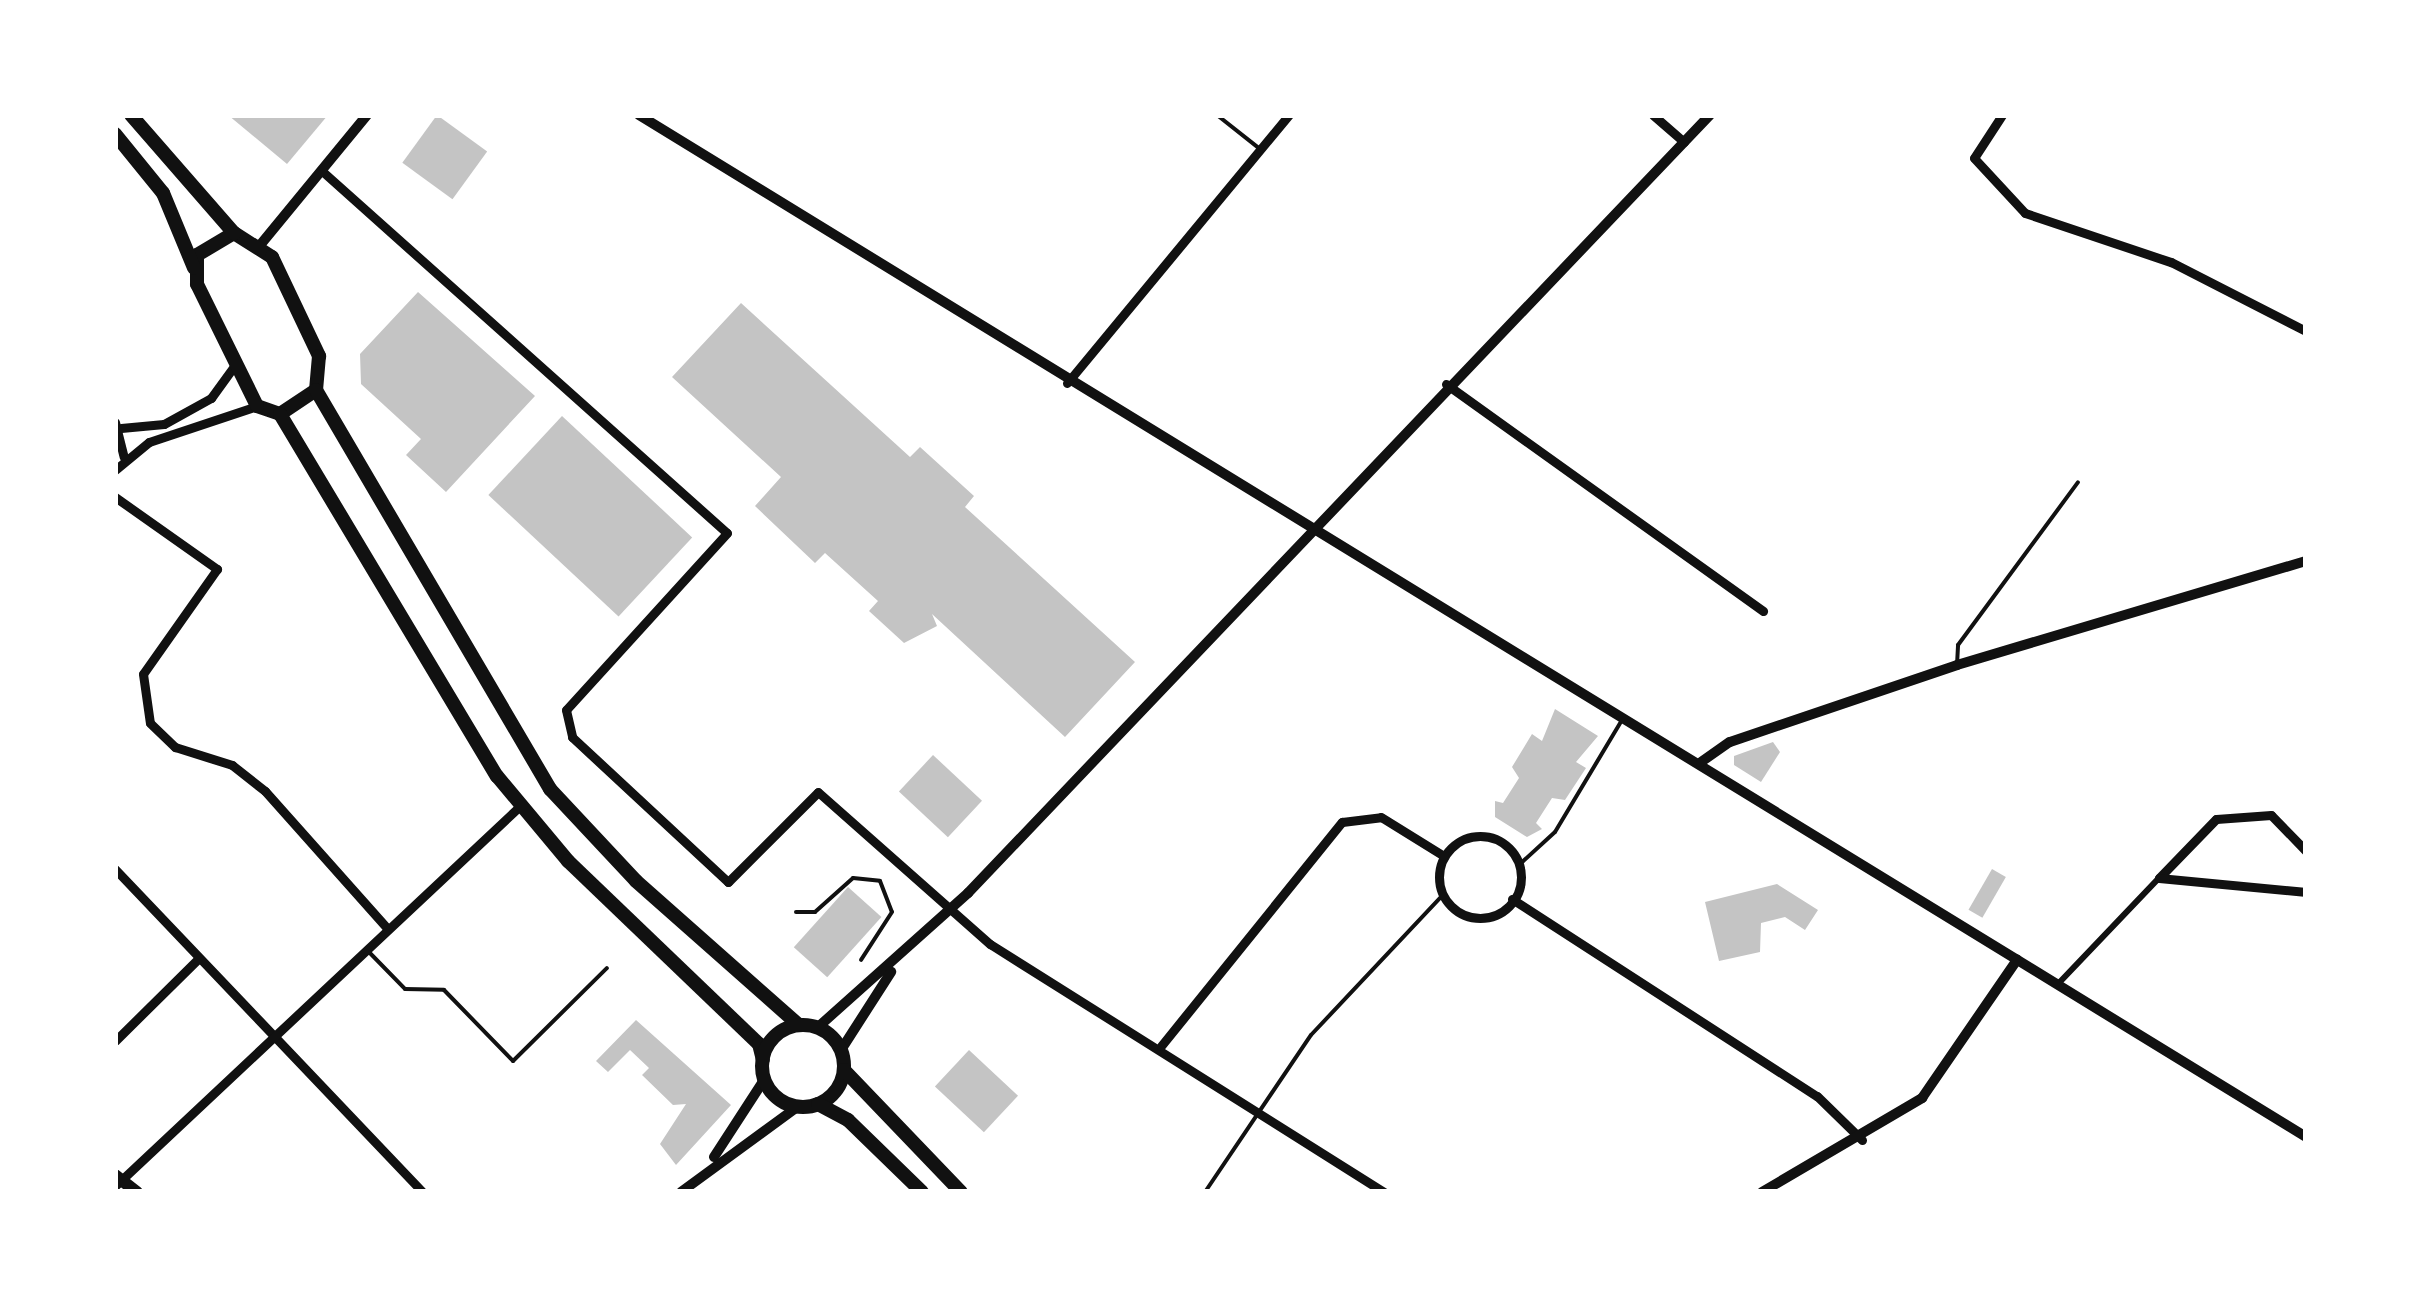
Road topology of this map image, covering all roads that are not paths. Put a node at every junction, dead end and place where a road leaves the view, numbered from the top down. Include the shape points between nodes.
1 (131, 115) edge
2 (367, 115) edge
3 (638, 115) edge
4 (1218, 115) edge
5 (1289, 115) edge
6 (1653, 115) edge
7 (1710, 115) edge
8 (2002, 115) edge
9 (115, 134) edge
10 (1684, 142) junction
11 (1260, 149) junction
12 (322, 171) junction
13 (234, 233) junction
14 (261, 244) junction
15 (194, 268) junction
16 (2306, 331) edge
17 (234, 366) junction
18 (1066, 383) junction
19 (1446, 384) junction
20 (316, 390) junction
21 (256, 406) junction
22 (280, 414) junction
23 (118, 425) edge
24 (124, 458) junction
25 (115, 470) edge
26 (2078, 482) dead end
27 (115, 497) edge
28 (1308, 532) junction
29 (2306, 561) edge
30 (1764, 611) dead end
31 (1957, 664) junction
32 (1624, 716) junction
33 (1701, 762) junction
34 (520, 806) junction
35 (2306, 851) edge
36 (1444, 856) junction
37 (1520, 864) junction
38 (115, 869) edge
39 (2160, 878) junction
40 (2306, 892) edge
41 (1442, 896) junction
42 (1512, 899) junction
43 (796, 912) dead end
44 (948, 912) junction
45 (387, 928) junction
46 (367, 950) junction
47 (198, 958) junction
48 (861, 960) dead end
49 (2017, 960) junction
50 (894, 967) junction
51 (607, 968) dead end
52 (2057, 984) junction
53 (799, 1026) junction
54 (817, 1028) junction
55 (276, 1036) junction
56 (115, 1041) edge
57 (1161, 1046) junction
58 (841, 1050) junction
59 (762, 1060) junction
60 (844, 1070) junction
61 (764, 1080) junction
62 (818, 1104) junction
63 (797, 1107) junction
64 (1256, 1109) junction
65 (2306, 1137) edge
66 (1862, 1140) junction
67 (699, 1174) junction
68 (116, 1179) edge
69 (129, 1192) edge
70 (137, 1192) edge
71 (424, 1192) edge
72 (681, 1192) edge
73 (922, 1192) edge
74 (961, 1192) edge
75 (1205, 1192) edge
76 (1384, 1192) edge
77 (1762, 1192) edge

1 - 13 main road
2 - 12 street
3 - 18 street
4 - 11 lane
5 - 11 street
6 - 10 street
7 - 10 street
8 - 16 street via 1974,158 2024,213 2171,262
9 - 15 main road via 163,192
10 - 19 street
11 - 18 street
12 - 14 street
12 - 44 street via 727,533 563,724 728,882 818,792
13 - 14 main road
13 - 15 main road via 208,243
14 - 20 main road via 319,356
15 - 17 main road
17 - 21 main road
17 - 23 street via 212,398 164,424
18 - 28 street
19 - 28 street
19 - 30 street
20 - 22 main road
20 - 53 main road via 550,789 708,949
21 - 22 main road
21 - 24 street
22 - 34 main road
23 - 24 street
24 - 25 street
26 - 31 lane via 1958,645
27 - 45 street via 217,569 143,674 150,723 176,747 232,765 266,791
28 - 32 street
28 - 44 street
29 - 31 street
31 - 33 street via 1730,742
32 - 33 street
32 - 37 lane via 1556,832
33 - 49 street
34 - 45 street
34 - 59 main road via 759,1044
35 - 39 street via 2271,815 2216,819
36 - 37 street via 1487,836
36 - 41 street
36 - 57 street via 1380,817 1342,822
37 - 42 street
38 - 47 street
39 - 40 street
39 - 52 street
41 - 42 street via 1477,920 1499,916
41 - 64 lane
42 - 66 street via 1817,1096
43 - 48 lane via 815,912 853,878 880,880 892,912
44 - 50 street
44 - 57 street
45 - 46 street
46 - 51 lane via 405,990 444,990 513,1061
46 - 55 street
47 - 55 street
47 - 56 street
49 - 52 street
49 - 66 street via 1932,1086
50 - 54 street
50 - 58 street
52 - 65 street
53 - 54 main road
53 - 59 main road via 775,1036
54 - 58 main road
55 - 68 street
55 - 71 street
57 - 64 street
58 - 60 main road
59 - 61 main road
60 - 62 main road
60 - 74 main road via 866,1101
61 - 63 main road
61 - 67 street via 751,1111
62 - 63 main road
62 - 73 main road via 848,1120
63 - 67 street
64 - 75 lane
64 - 76 street
66 - 77 street
67 - 72 street
68 - 69 lane
68 - 70 main road

